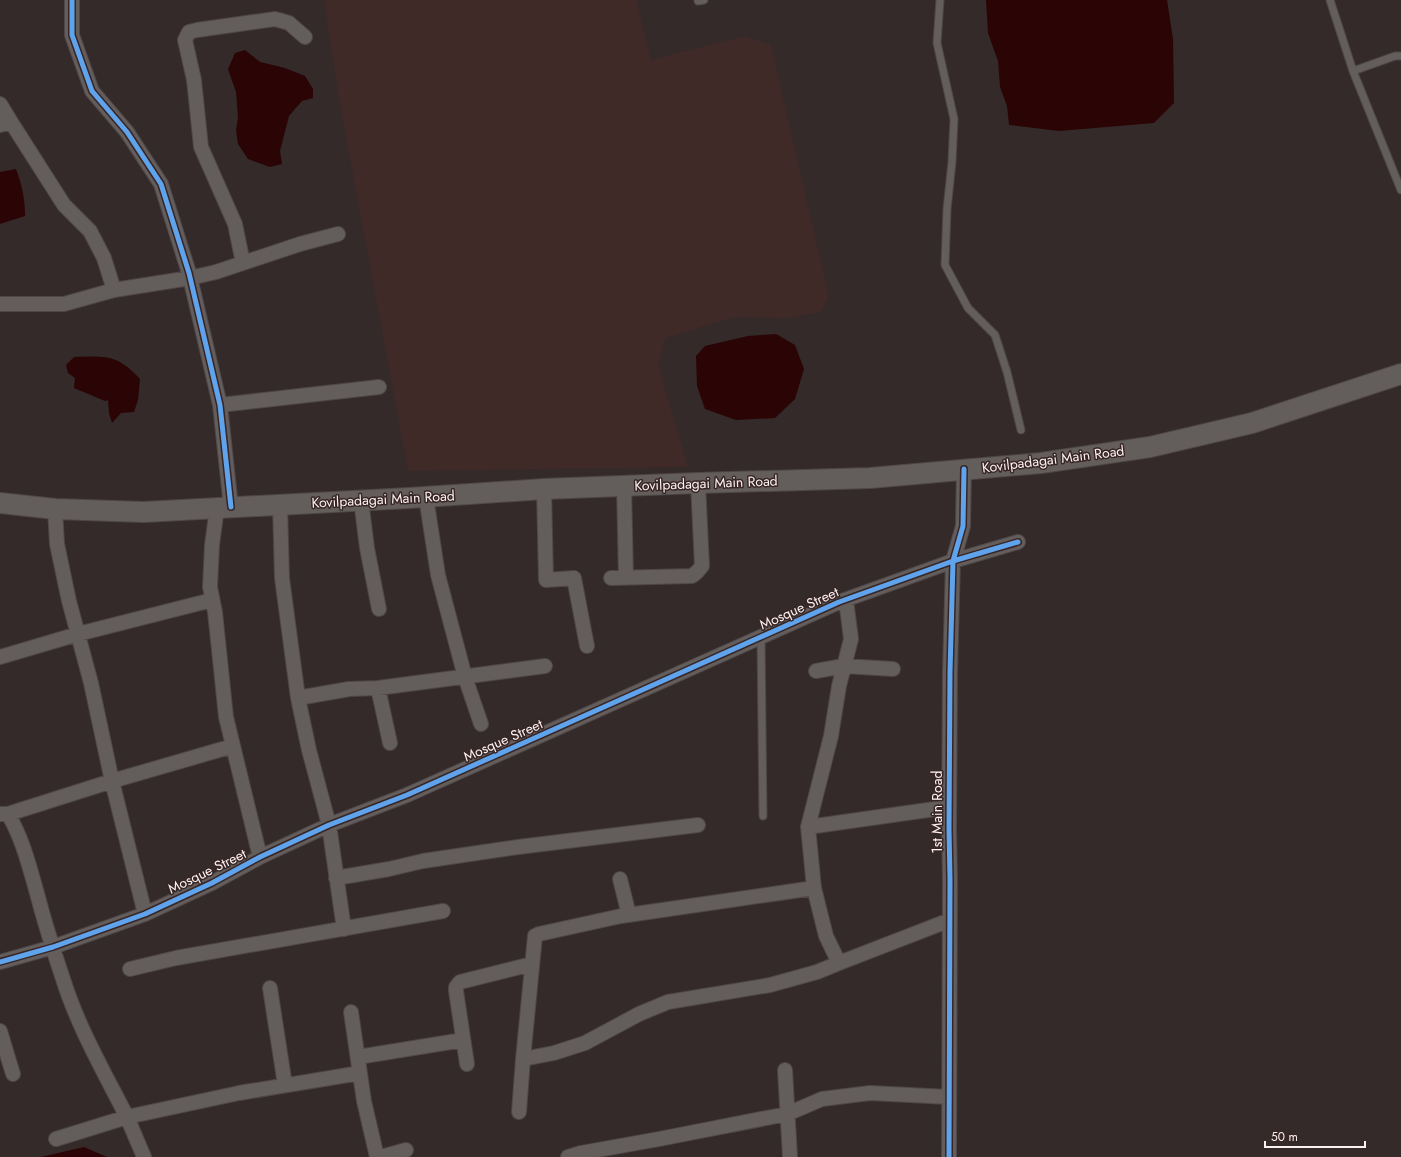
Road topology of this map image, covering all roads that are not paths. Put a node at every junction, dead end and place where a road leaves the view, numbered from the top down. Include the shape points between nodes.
1 (72, 0) edge
2 (940, 0) edge
3 (1330, 0) edge
4 (305, 37) dead end
5 (1401, 56) edge
6 (1353, 71) junction
7 (0, 104) edge
8 (6, 124) edge
9 (1401, 190) edge
10 (338, 234) dead end
11 (243, 263) junction
12 (190, 278) junction
13 (114, 290) junction
14 (0, 304) edge
15 (1401, 374) edge
16 (379, 387) dead end
17 (220, 405) junction
18 (1021, 430) dead end
19 (964, 469) junction
20 (698, 483) junction
21 (624, 486) junction
22 (544, 489) junction
23 (426, 497) junction
24 (361, 500) junction
25 (0, 503) edge
26 (280, 505) junction
27 (224, 508) junction
28 (56, 509) junction
29 (1018, 542) dead end
30 (953, 561) junction
31 (611, 578) dead end
32 (626, 578) junction
33 (212, 600) junction
34 (846, 600) junction
35 (379, 610) dead end
36 (78, 634) junction
37 (761, 637) junction
38 (587, 646) dead end
39 (0, 657) edge
40 (545, 666) dead end
41 (844, 666) junction
42 (893, 669) dead end
43 (816, 670) dead end
44 (465, 677) junction
45 (378, 688) junction
46 (298, 698) junction
47 (481, 724) dead end
48 (390, 743) dead end
49 (233, 746) junction
50 (112, 781) junction
51 (949, 807) junction
52 (4, 814) edge
53 (763, 816) dead end
54 (329, 825) junction
55 (698, 825) dead end
56 (808, 827) junction
57 (260, 857) junction
58 (336, 878) junction
59 (620, 878) dead end
60 (814, 888) junction
61 (443, 912) dead end
62 (145, 914) junction
63 (629, 915) junction
64 (950, 920) junction
65 (344, 929) junction
66 (53, 947) junction
67 (0, 962) edge
68 (839, 962) junction
69 (532, 964) junction
70 (130, 968) dead end
71 (270, 988) dead end
72 (351, 1012) dead end
73 (0, 1031) edge
74 (463, 1040) junction
75 (358, 1057) junction
76 (523, 1059) junction
77 (467, 1064) dead end
78 (785, 1070) dead end
79 (360, 1073) junction
80 (13, 1074) dead end
81 (285, 1085) junction
82 (949, 1097) junction
83 (519, 1112) dead end
84 (787, 1114) junction
85 (128, 1116) junction
86 (56, 1138) dead end
87 (406, 1150) dead end
88 (144, 1157) edge
89 (377, 1157) edge
90 (381, 1157) edge
91 (568, 1157) edge
92 (790, 1157) edge
93 (950, 1157) edge

1 - 12 street via 72,35 92,91 127,132 162,184
2 - 18 lane via 937,43 954,119 946,209 945,264 968,308 995,335
3 - 6 lane
4 - 11 street via 289,23 275,19 197,30 189,32 185,40 194,80 201,147 235,224
5 - 6 lane
6 - 9 lane
7 - 8 street
8 - 13 street via 64,205 90,231 104,258
10 - 11 street
11 - 12 street
12 - 13 street
12 - 17 street
13 - 14 street via 64,304
15 - 19 main road, Kovilpadagai Main Road via 1252,423 1150,447 1041,463
16 - 17 street
17 - 27 street
19 - 20 main road, Kovilpadagai Main Road via 870,478
19 - 30 street, 1st Main Road via 963,526
20 - 21 main road, Kovilpadagai Main Road
20 - 32 street via 702,566 692,576
21 - 22 main road, Kovilpadagai Main Road
21 - 32 street
22 - 23 main road, Kovilpadagai Main Road
22 - 38 street via 546,580 574,578
23 - 24 main road, Kovilpadagai Main Road
23 - 44 street via 438,575
24 - 26 main road, Kovilpadagai Main Road
24 - 35 street
25 - 28 main road, Kovilpadagai Main Road
26 - 27 main road, Kovilpadagai Main Road
26 - 46 street via 282,578
27 - 28 main road, Kovilpadagai Main Road via 144,512
27 - 33 street via 212,545
28 - 36 street via 57,544
29 - 30 street, Mosque Street
30 - 34 street, Mosque Street
30 - 51 street, 1st Main Road
31 - 32 street
33 - 36 street
33 - 49 street via 226,717
34 - 37 street, Mosque Street
34 - 41 street via 851,639
36 - 39 street
36 - 50 street
37 - 53 lane
37 - 54 street, Mosque Street via 407,795
40 - 44 street
41 - 42 street
41 - 43 street
41 - 56 street via 831,736
44 - 45 street
44 - 47 street
45 - 46 street via 349,689
45 - 48 street
46 - 54 street
49 - 50 street
49 - 57 street
50 - 52 street
50 - 62 street
51 - 56 street
51 - 64 street, 1st Main Road
52 - 66 street via 14,823 32,872
54 - 57 street, Mosque Street
54 - 58 street
55 - 58 street via 518,847
56 - 60 street
57 - 62 street, Mosque Street
58 - 65 street
59 - 63 street
60 - 63 street
60 - 68 street via 826,936
61 - 65 street
62 - 66 street, Mosque Street
63 - 69 street via 535,936
64 - 68 street
64 - 82 street, 1st Main Road
65 - 70 street
66 - 67 street, Mosque Street
66 - 85 street via 76,1017
68 - 76 street via 817,972 770,985 668,1002 639,1014 585,1043
69 - 74 street via 458,984 456,991
69 - 76 street
71 - 81 street
72 - 75 street
73 - 80 street
74 - 75 street
74 - 77 street
75 - 79 street
76 - 83 street
78 - 84 street
79 - 81 street
79 - 89 street
81 - 85 street
82 - 84 street via 870,1093 822,1099
82 - 93 street, 1st Main Road
84 - 91 street
84 - 92 street
85 - 86 street
85 - 88 street
87 - 90 street

